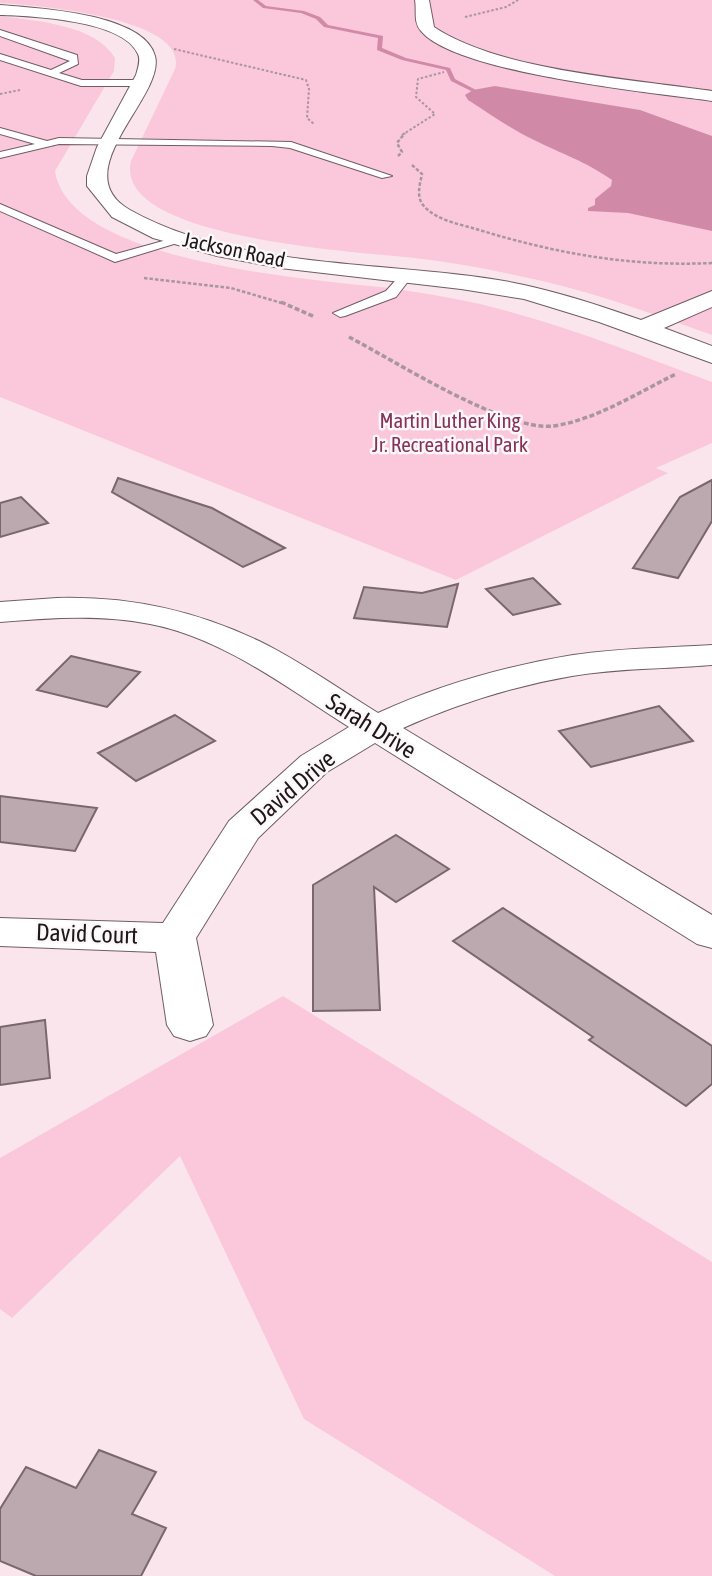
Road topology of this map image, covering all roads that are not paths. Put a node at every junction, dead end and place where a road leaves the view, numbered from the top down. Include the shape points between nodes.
1 (422, 0) edge
2 (0, 10) edge
3 (0, 33) edge
4 (0, 57) edge
5 (53, 75) junction
6 (141, 83) junction
7 (712, 96) edge
8 (0, 131) edge
9 (59, 141) junction
10 (110, 141) junction
11 (0, 155) edge
12 (386, 176) dead end
13 (0, 207) edge
14 (181, 240) junction
15 (407, 275) junction
16 (712, 298) edge
17 (340, 313) dead end
18 (642, 329) junction
19 (712, 355) edge
20 (0, 612) edge
21 (712, 655) edge
22 (374, 728) junction
23 (0, 932) edge
24 (712, 934) edge
25 (175, 938) junction
26 (190, 1025) dead end

1 - 7 street via 428,31 458,49 523,66
2 - 6 street, Jackson Road via 78,19 126,34 145,51 148,62
3 - 5 lane via 74,57 75,62
4 - 5 lane
5 - 6 lane via 81,83
6 - 10 street, Jackson Road
8 - 9 lane via 30,141
9 - 10 lane
9 - 11 lane
10 - 12 lane via 291,145
10 - 14 street, Jackson Road via 98,163 97,184 108,202 130,220
13 - 14 lane via 115,258
14 - 15 street, Jackson Road via 259,259
15 - 17 lane via 391,294
15 - 18 street, Jackson Road via 502,287
16 - 18 street
18 - 19 street, Jackson Road
20 - 22 street, Sarah Drive via 96,608 151,614 202,629 247,649
21 - 22 street, David Drive via 574,665 517,677 436,701
22 - 24 street, Sarah Drive
22 - 25 street, David Drive via 314,764 243,830
23 - 25 street, David Court
25 - 26 street

